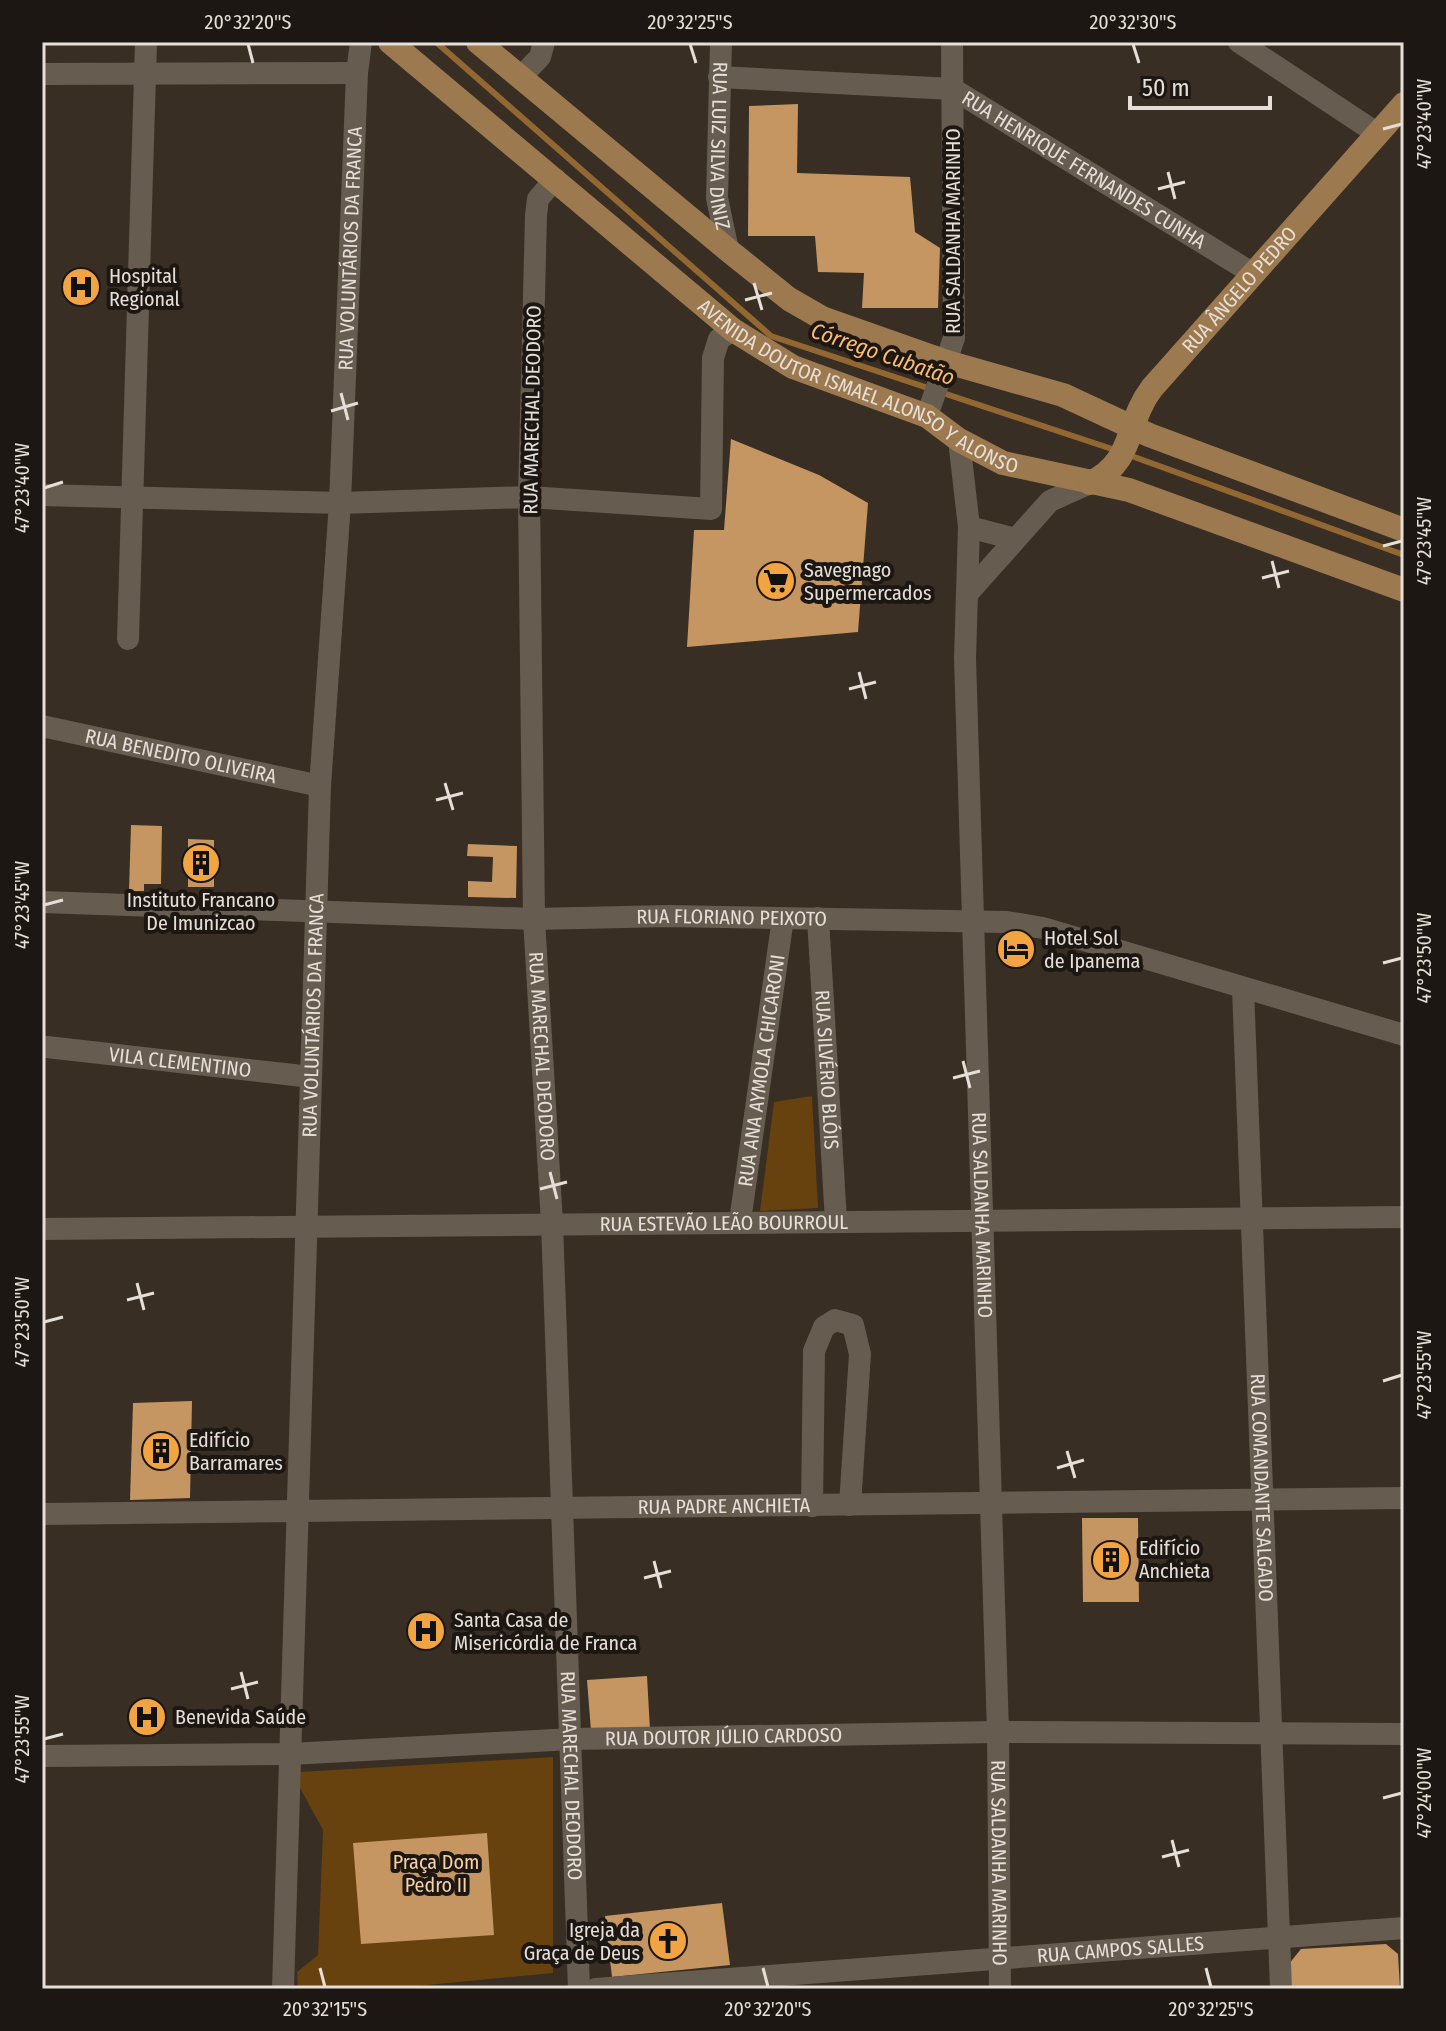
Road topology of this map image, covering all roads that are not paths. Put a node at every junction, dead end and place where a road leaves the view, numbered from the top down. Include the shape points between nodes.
1 (146, 42) edge
2 (361, 42) edge
3 (390, 42) edge
4 (478, 42) edge
5 (544, 42) edge
6 (721, 42) edge
7 (952, 42) edge
8 (1239, 42) edge
9 (357, 73) junction
10 (42, 74) edge
11 (144, 75) junction
12 (719, 77) junction
13 (520, 78) junction
14 (953, 89) junction
15 (1404, 104) edge
16 (1378, 134) junction
17 (555, 179) junction
18 (728, 250) junction
19 (1252, 273) junction
20 (733, 330) junction
21 (944, 369) junction
22 (929, 410) junction
23 (1130, 434) junction
24 (959, 440) junction
25 (1101, 477) junction
26 (42, 495) edge
27 (529, 497) junction
28 (131, 498) junction
29 (340, 503) junction
30 (969, 527) junction
31 (1404, 530) edge
32 (1015, 539) junction
33 (1404, 590) edge
34 (968, 593) junction
35 (128, 639) dead end
36 (42, 726) edge
37 (320, 786) junction
38 (42, 902) edge
39 (316, 911) junction
40 (783, 918) junction
41 (818, 918) junction
42 (534, 919) junction
43 (973, 921) junction
44 (1243, 988) junction
45 (1404, 1035) edge
46 (47, 1047) dead end
47 (311, 1077) junction
48 (1404, 1217) edge
49 (1252, 1219) junction
50 (982, 1220) junction
51 (740, 1221) junction
52 (836, 1221) junction
53 (552, 1223) junction
54 (307, 1224) junction
55 (42, 1229) edge
56 (1261, 1498) junction
57 (1404, 1498) edge
58 (991, 1503) junction
59 (850, 1505) junction
60 (812, 1506) junction
61 (298, 1510) junction
62 (563, 1510) junction
63 (42, 1514) edge
64 (998, 1732) junction
65 (1404, 1734) edge
66 (1270, 1736) junction
67 (572, 1739) junction
68 (290, 1754) junction
69 (42, 1756) edge
70 (1404, 1928) edge
71 (1279, 1935) junction
72 (1000, 1958) junction
73 (283, 1989) edge
74 (579, 1989) edge
75 (596, 1989) edge
76 (1000, 1989) edge
77 (1281, 1989) edge

1 - 11 street
2 - 9 street, RUA VOLUNTÁRIOS DA FRANCA
3 - 17 main road, AVENIDA DOUTOR ISMAEL ALONSO Y ALONSO
4 - 13 main road, AVENIDA DOUTOR ISMAEL ALONSO Y ALONSO
5 - 13 street via 540,57
6 - 12 street, RUA LUIZ SILVA DINIZ
7 - 14 street, RUA SALDANHA MARINHO
8 - 16 street
9 - 11 street
9 - 29 street, RUA VOLUNTÁRIOS DA FRANCA
10 - 11 street
11 - 28 street
12 - 14 street, RUA HENRIQUE FERNANDES CUNHA
12 - 18 street, RUA LUIZ SILVA DINIZ via 717,198
13 - 18 main road, AVENIDA DOUTOR ISMAEL ALONSO Y ALONSO
14 - 19 street, RUA HENRIQUE FERNANDES CUNHA
14 - 21 street, RUA SALDANHA MARINHO via 954,338
15 - 16 main road, RUA ÂNGELO PEDRO
16 - 19 main road, RUA ÂNGELO PEDRO
17 - 20 main road, AVENIDA DOUTOR ISMAEL ALONSO Y ALONSO
17 - 27 street, RUA MARECHAL DEODORO via 538,199 536,215
18 - 21 main road, AVENIDA DOUTOR ISMAEL ALONSO Y ALONSO via 822,318
19 - 23 main road, RUA ÂNGELO PEDRO via 1152,388
20 - 22 main road, AVENIDA DOUTOR ISMAEL ALONSO Y ALONSO via 793,367
20 - 27 street via 719,339 713,358 711,509
21 - 22 street, RUA SALDANHA MARINHO
21 - 23 main road, AVENIDA DOUTOR ISMAEL ALONSO Y ALONSO via 1063,395
22 - 24 main road, AVENIDA DOUTOR ISMAEL ALONSO Y ALONSO
23 - 25 main road, RUA ÂNGELO PEDRO
23 - 31 main road, AVENIDA DOUTOR ISMAEL ALONSO Y ALONSO
24 - 25 main road, AVENIDA DOUTOR ISMAEL ALONSO Y ALONSO via 1003,463
24 - 30 street, RUA SALDANHA MARINHO
25 - 32 street via 1050,501
25 - 33 main road, AVENIDA DOUTOR ISMAEL ALONSO Y ALONSO
26 - 28 street
27 - 29 street
27 - 42 street, RUA MARECHAL DEODORO
28 - 29 street
28 - 35 street
29 - 37 street, RUA VOLUNTÁRIOS DA FRANCA
30 - 32 street
30 - 34 street, RUA SALDANHA MARINHO
32 - 34 street
34 - 43 street, RUA SALDANHA MARINHO
36 - 37 street, RUA BENEDITO OLIVEIRA
37 - 39 street, RUA VOLUNTÁRIOS DA FRANCA
38 - 39 street, RUA FLORIANO PEIXOTO
39 - 42 street, RUA FLORIANO PEIXOTO
39 - 47 street, RUA VOLUNTÁRIOS DA FRANCA
40 - 41 street, RUA FLORIANO PEIXOTO
40 - 42 street, RUA FLORIANO PEIXOTO
40 - 51 street, RUA ANA AYMOLA CHICARONI
41 - 43 street, RUA FLORIANO PEIXOTO
41 - 52 street, RUA SILVÉRIO BLÓIS
42 - 53 street, RUA MARECHAL DEODORO
43 - 44 street, RUA FLORIANO PEIXOTO via 1043,928
43 - 50 street, RUA SALDANHA MARINHO
44 - 45 street, RUA FLORIANO PEIXOTO
44 - 49 street, RUA COMANDANTE SALGADO
46 - 47 street, VILA CLEMENTINO
47 - 54 street, RUA VOLUNTÁRIOS DA FRANCA
48 - 49 street, RUA ESTEVÃO LEÃO BOURROUL
49 - 50 street, RUA ESTEVÃO LEÃO BOURROUL
49 - 56 street, RUA COMANDANTE SALGADO
50 - 52 street, RUA ESTEVÃO LEÃO BOURROUL
50 - 58 street, RUA SALDANHA MARINHO
51 - 52 street, RUA ESTEVÃO LEÃO BOURROUL
51 - 53 street, RUA ESTEVÃO LEÃO BOURROUL
53 - 54 street, RUA ESTEVÃO LEÃO BOURROUL
53 - 62 street, RUA MARECHAL DEODORO
54 - 55 street, RUA ESTEVÃO LEÃO BOURROUL
54 - 61 street, RUA VOLUNTÁRIOS DA FRANCA
56 - 57 street, RUA PADRE ANCHIETA
56 - 58 street, RUA PADRE ANCHIETA
56 - 66 street, RUA COMANDANTE SALGADO
58 - 59 street, RUA PADRE ANCHIETA
58 - 64 street, RUA SALDANHA MARINHO
59 - 60 street, RUA PADRE ANCHIETA
59 - 60 street via 860,1354 853,1325 835,1320 824,1327 814,1351
60 - 62 street, RUA PADRE ANCHIETA
61 - 62 street, RUA PADRE ANCHIETA
61 - 63 street, RUA PADRE ANCHIETA
61 - 68 street, RUA VOLUNTÁRIOS DA FRANCA
62 - 67 street, RUA MARECHAL DEODORO
64 - 66 street, RUA DOUTOR JÚLIO CARDOSO
64 - 67 street, RUA DOUTOR JÚLIO CARDOSO
64 - 72 street, RUA SALDANHA MARINHO
65 - 66 street, RUA DOUTOR JÚLIO CARDOSO
66 - 71 street, RUA COMANDANTE SALGADO
67 - 68 street, RUA DOUTOR JÚLIO CARDOSO
67 - 74 street, RUA MARECHAL DEODORO
68 - 69 street, RUA DOUTOR JÚLIO CARDOSO
68 - 73 street, RUA VOLUNTÁRIOS DA FRANCA
70 - 71 street, RUA CAMPOS SALLES
71 - 72 street, RUA CAMPOS SALLES
71 - 77 street, RUA COMANDANTE SALGADO
72 - 75 street, RUA CAMPOS SALLES
72 - 76 street, RUA SALDANHA MARINHO

